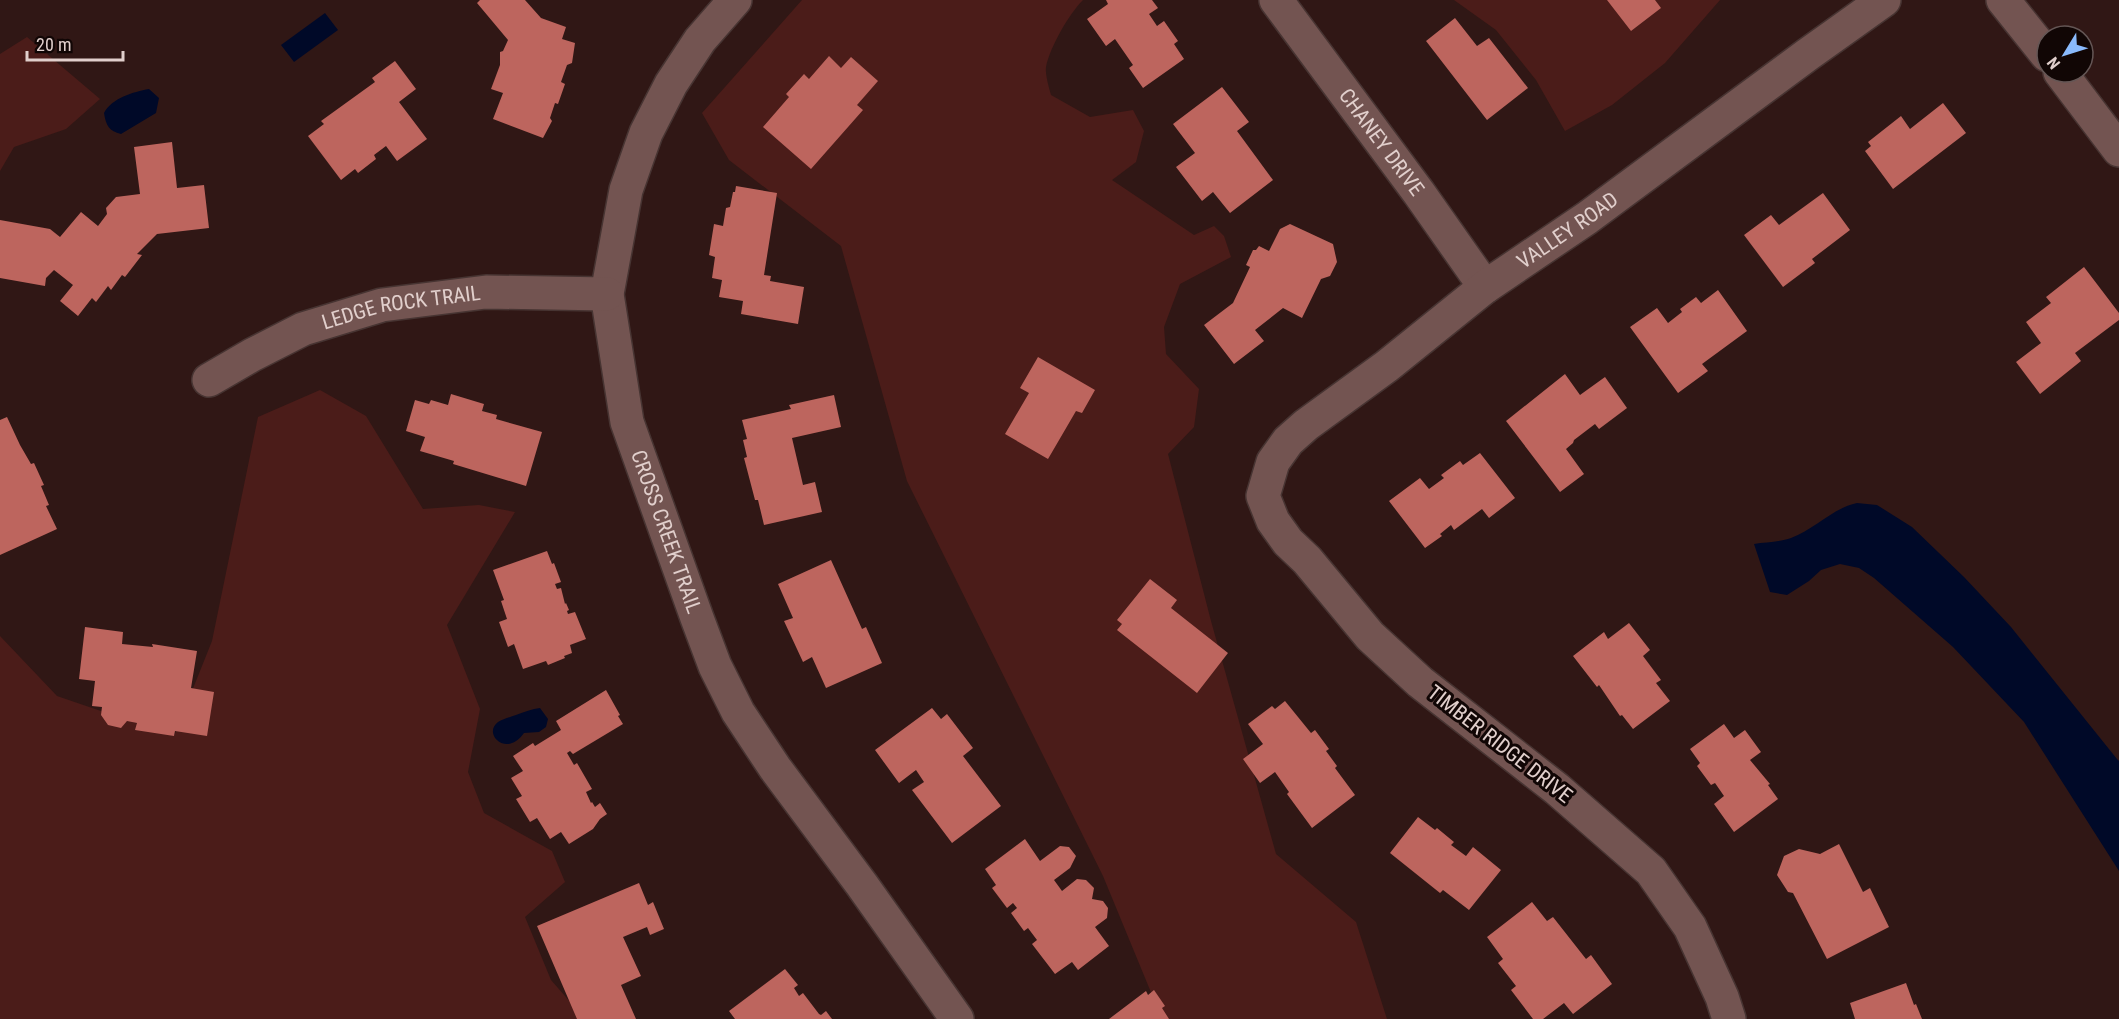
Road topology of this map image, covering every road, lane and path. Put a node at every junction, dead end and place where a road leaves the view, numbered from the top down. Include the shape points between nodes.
1 (735, 0) edge
2 (1276, 0) edge
3 (1884, 0) edge
4 (2003, 0) edge
5 (2035, 40) edge
6 (2069, 84) edge
7 (2119, 150) edge
8 (1485, 287) junction
9 (607, 294) junction
10 (209, 380) dead end
11 (1269, 478) joint
12 (957, 1019) edge
13 (1729, 1019) edge

1 - 9 street, CROSS CREEK TRAIL via 700,40 646,133 626,190
2 - 8 street, CHANEY DRIVE
3 - 8 street, VALLEY ROAD via 1587,218
4 - 5 street
6 - 7 street
8 - 11 street, VALLEY ROAD via 1387,366 1306,424 1273,462
9 - 10 street, LEDGE ROCK TRAIL via 486,292 382,305 303,329
9 - 12 street, CROSS CREEK TRAIL via 627,422 715,666 738,712 775,768
11 - 13 street, TIMBER RIDGE DRIVE via 1263,496 1273,521 1370,636 1420,682 1566,796 1651,871 1690,927

